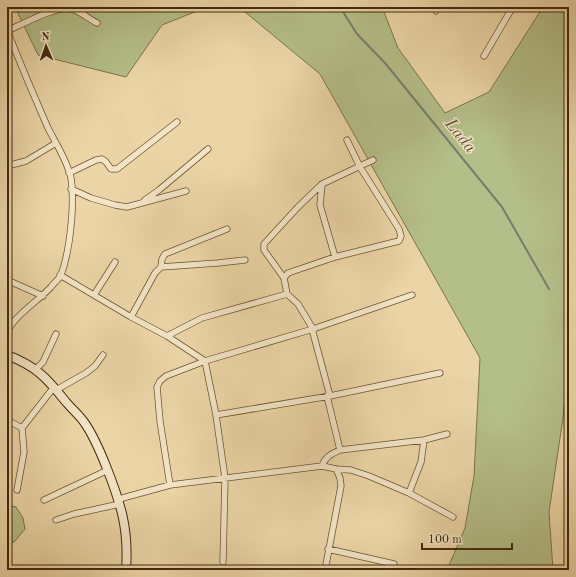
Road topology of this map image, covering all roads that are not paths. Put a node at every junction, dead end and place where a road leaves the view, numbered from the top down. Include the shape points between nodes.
1 (514, 7) edge
2 (97, 23) dead end
3 (7, 30) edge
4 (484, 56) dead end
5 (177, 122) dead end
6 (347, 140) dead end
7 (56, 143) junction
8 (208, 149) dead end
9 (373, 160) dead end
10 (7, 166) edge
11 (360, 167) junction
12 (69, 173) junction
13 (322, 184) junction
14 (71, 189) junction
15 (186, 191) dead end
16 (141, 202) junction
17 (227, 230) dead end
18 (335, 257) junction
19 (245, 260) dead end
20 (115, 262) dead end
21 (161, 266) junction
22 (60, 275) junction
23 (284, 278) junction
24 (7, 280) edge
25 (287, 294) junction
26 (94, 295) junction
27 (412, 295) dead end
28 (43, 296) junction
29 (132, 317) junction
30 (9, 323) edge
31 (312, 329) junction
32 (7, 332) edge
33 (56, 334) dead end
34 (167, 336) junction
35 (7, 355) edge
36 (104, 355) dead end
37 (206, 361) junction
38 (35, 370) junction
39 (440, 374) dead end
40 (55, 388) junction
41 (329, 396) junction
42 (216, 415) junction
43 (7, 420) edge
44 (22, 428) junction
45 (447, 434) dead end
46 (424, 440) junction
47 (340, 450) junction
48 (322, 466) junction
49 (336, 469) junction
50 (108, 470) junction
51 (225, 478) junction
52 (170, 485) junction
53 (17, 490) dead end
54 (409, 493) junction
55 (44, 500) dead end
56 (120, 502) junction
57 (453, 517) dead end
58 (56, 520) dead end
59 (328, 549) junction
60 (223, 562) dead end
61 (394, 564) dead end
62 (110, 570) edge
63 (127, 570) edge
64 (325, 570) edge

1 - 4 street
2 - 3 street via 73,9 65,8
3 - 7 street
5 - 12 street via 117,169 102,159
6 - 11 street
7 - 10 street via 26,161
7 - 12 street
8 - 16 street
9 - 11 street
11 - 13 street
11 - 18 street via 401,236 399,241
12 - 14 street
13 - 18 street via 320,205
13 - 23 street via 264,244 264,250
14 - 16 street via 115,205 127,207
14 - 22 street via 70,239
15 - 16 street
17 - 21 street via 165,254
18 - 23 street via 288,273
19 - 21 street
20 - 26 street
21 - 29 street
22 - 26 street
22 - 28 street
23 - 25 street
24 - 28 street
25 - 31 street via 298,304
25 - 34 street via 202,318
26 - 29 street
27 - 31 street
28 - 30 street
29 - 34 street
30 - 32 street
31 - 37 street
31 - 41 street
33 - 38 street via 43,362
34 - 37 street
35 - 38 street via 24,361
36 - 40 street via 86,373
37 - 42 street
37 - 52 street via 166,376 157,387
38 - 40 street
39 - 41 street
40 - 44 street
40 - 50 street via 85,423
41 - 42 street
41 - 47 street
42 - 51 street
43 - 44 street
44 - 53 street via 24,452
45 - 46 street
46 - 47 street
46 - 54 street via 421,462
47 - 48 street via 324,459
48 - 49 street
48 - 51 street
49 - 54 street via 351,470
49 - 59 street via 341,486
50 - 55 street
50 - 56 street
51 - 52 street
51 - 60 street
52 - 56 street
54 - 57 street
56 - 58 street
56 - 63 street via 128,539
59 - 61 street
59 - 64 street
62 - 63 street

